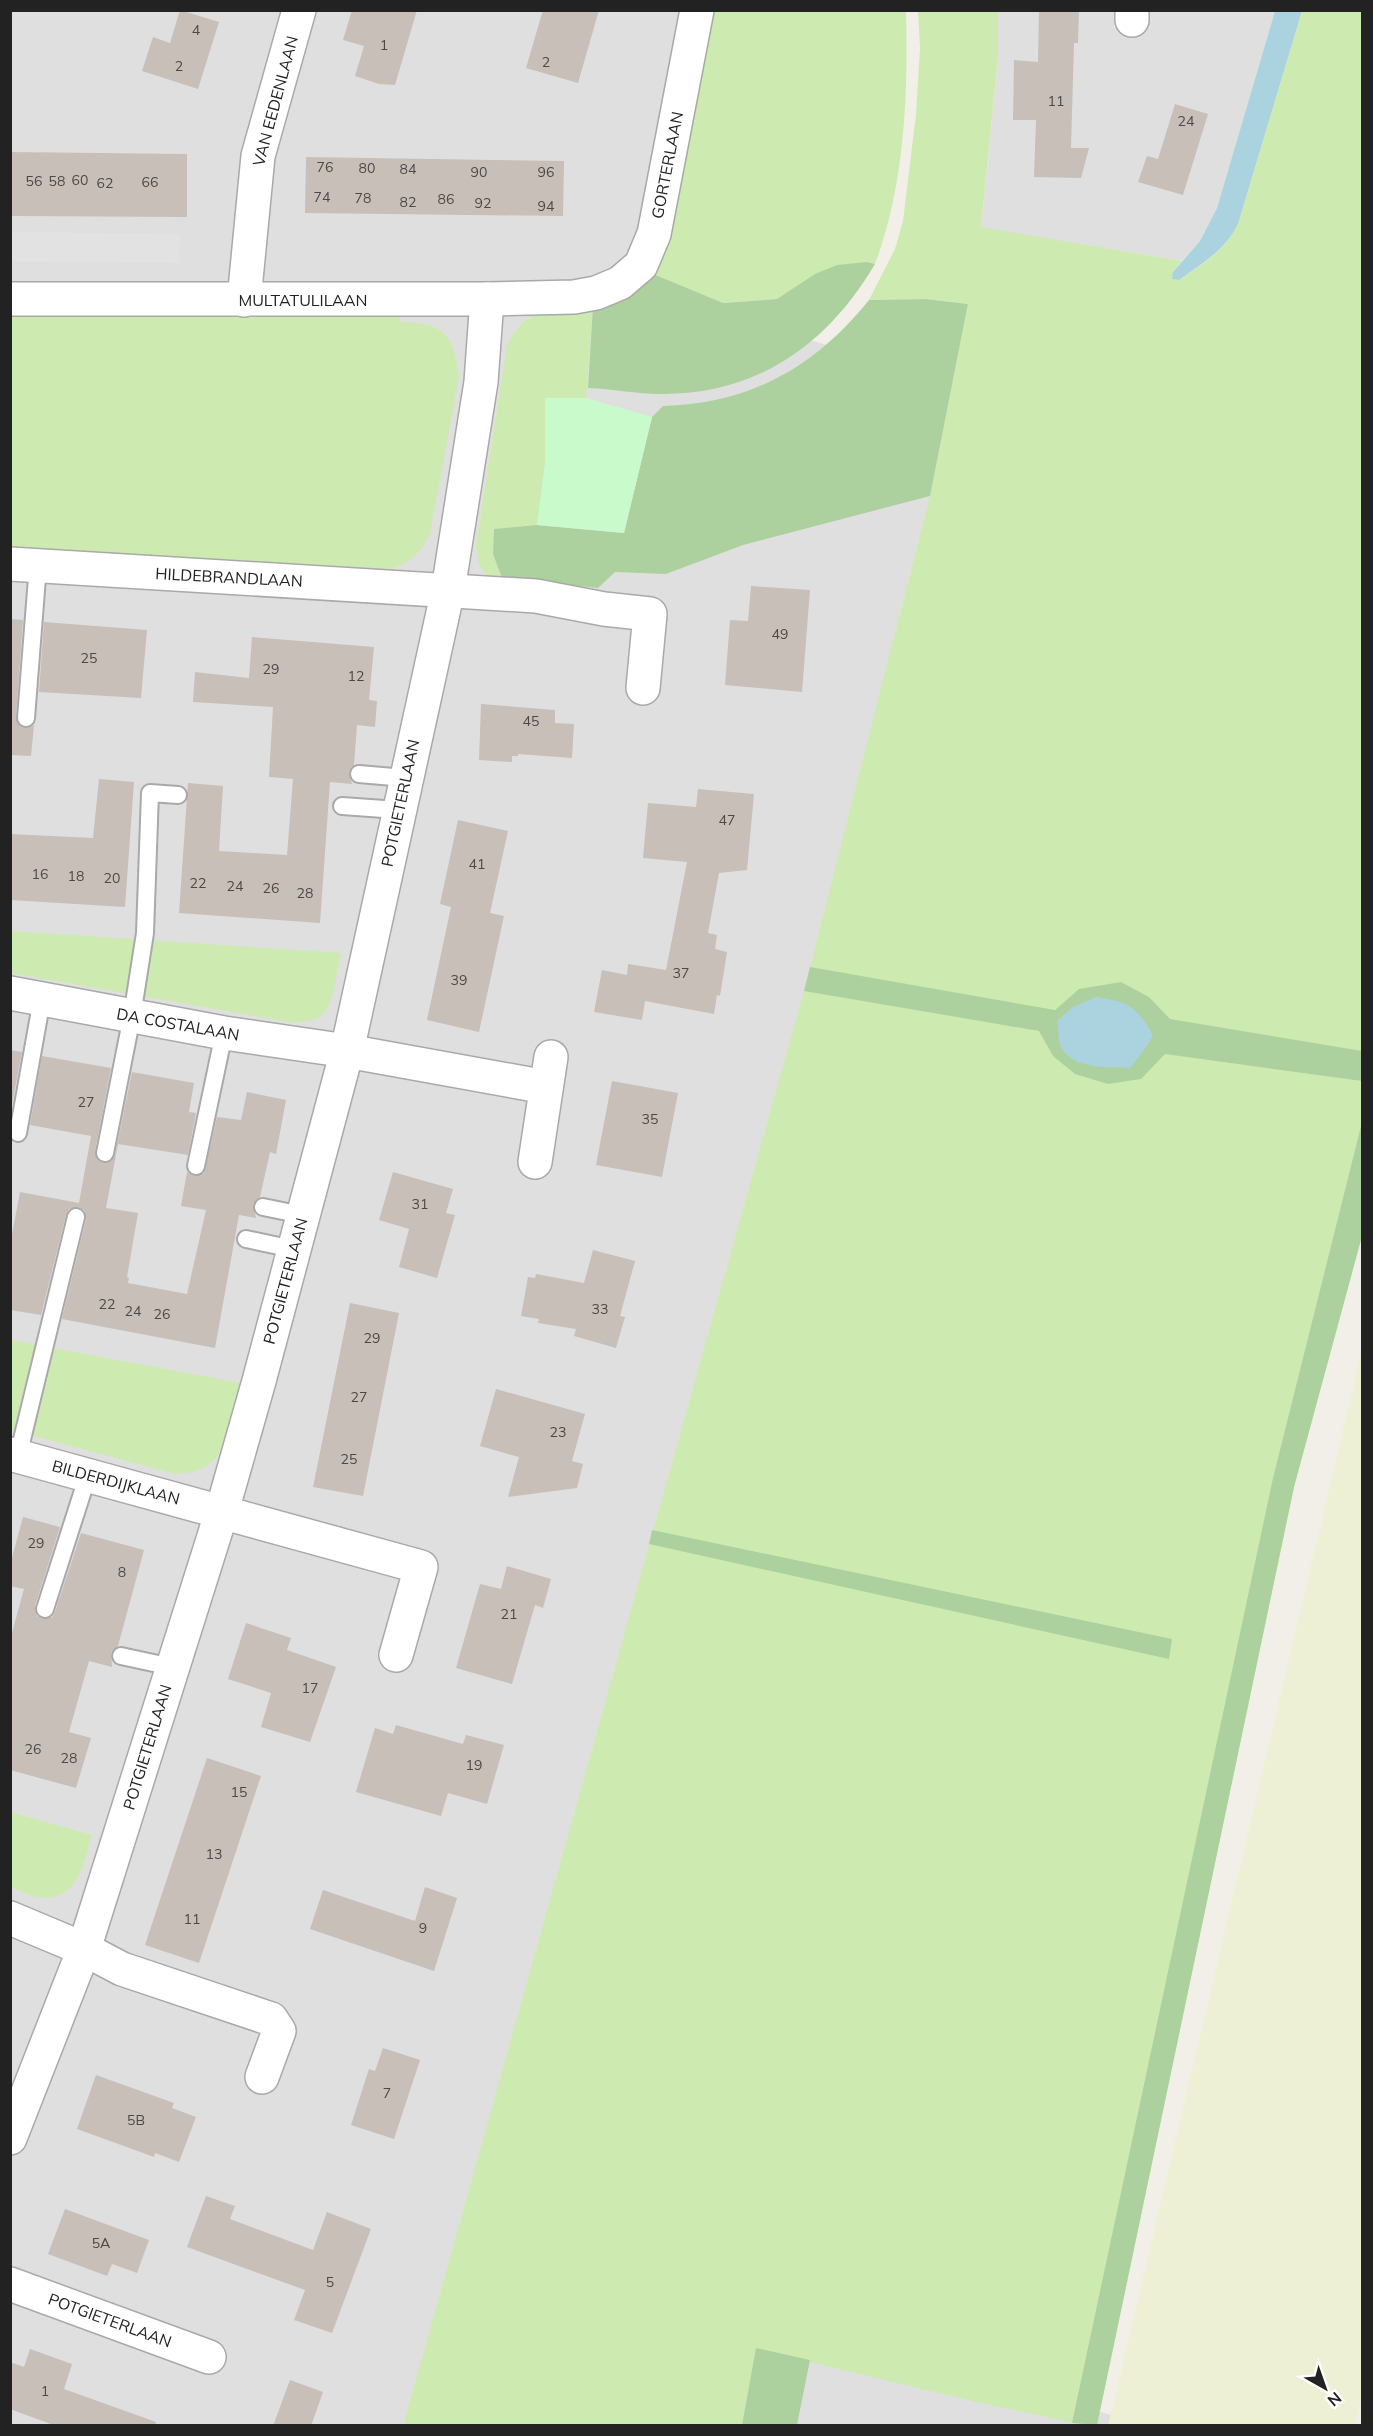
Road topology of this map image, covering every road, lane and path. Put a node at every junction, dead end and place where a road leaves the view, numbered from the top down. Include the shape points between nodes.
1 (299, 10) edge
2 (697, 10) edge
3 (596, 293) joint
4 (10, 299) edge
5 (243, 300) junction
6 (487, 300) junction
7 (24, 565) edge
8 (448, 590) junction
9 (643, 688) dead end
10 (26, 718) dead end
11 (359, 774) dead end
12 (405, 778) junction
13 (178, 795) dead end
14 (342, 807) dead end
15 (398, 810) junction
16 (26, 996) edge
17 (132, 1016) junction
18 (225, 1034) junction
19 (347, 1051) junction
20 (18, 1133) dead end
21 (105, 1153) dead end
22 (535, 1162) dead end
23 (196, 1166) dead end
24 (263, 1207) dead end
25 (302, 1215) junction
26 (76, 1217) dead end
27 (246, 1239) dead end
28 (293, 1249) junction
29 (14, 1455) edge
30 (88, 1475) junction
31 (222, 1511) junction
32 (45, 1609) dead end
33 (396, 1655) dead end
34 (121, 1656) dead end
35 (172, 1667) junction
36 (10, 1918) edge
37 (84, 1949) junction
38 (261, 2077) dead end
39 (10, 2138) edge
40 (10, 2284) edge
41 (209, 2357) dead end

1 - 5 street, VAN EEDENLAAN via 258,156
2 - 3 street, GORTERLAAN via 654,234 641,265 620,283
3 - 6 street, MULTATULILAAN
4 - 5 street, MULTATULILAAN
5 - 6 street, MULTATULILAAN
6 - 8 street, POTGIETERLAAN via 481,382
7 - 8 street, HILDEBRANDLAAN
7 - 10 lane
8 - 9 street via 536,596 651,614
8 - 12 street, POTGIETERLAAN
11 - 12 lane
12 - 15 street, POTGIETERLAAN
13 - 17 lane via 150,793 145,933
14 - 15 lane
15 - 19 street, POTGIETERLAAN
16 - 17 street, DA COSTALAAN
16 - 20 lane
17 - 18 street, DA COSTALAAN
17 - 21 lane
18 - 19 street, DA COSTALAAN
18 - 23 lane
19 - 22 street via 549,1072
19 - 25 street, POTGIETERLAAN
24 - 25 lane
25 - 28 street, POTGIETERLAAN
26 - 29 lane
27 - 28 lane
28 - 31 street, POTGIETERLAAN
29 - 30 street, BILDERDIJKLAAN
30 - 31 street, BILDERDIJKLAAN
30 - 32 lane
31 - 33 street via 421,1567
31 - 35 street, POTGIETERLAAN
34 - 35 lane
35 - 37 street, POTGIETERLAAN
36 - 37 street
37 - 38 street via 122,1969 271,2019 279,2031
37 - 39 street, POTGIETERLAAN
40 - 41 street, POTGIETERLAAN

